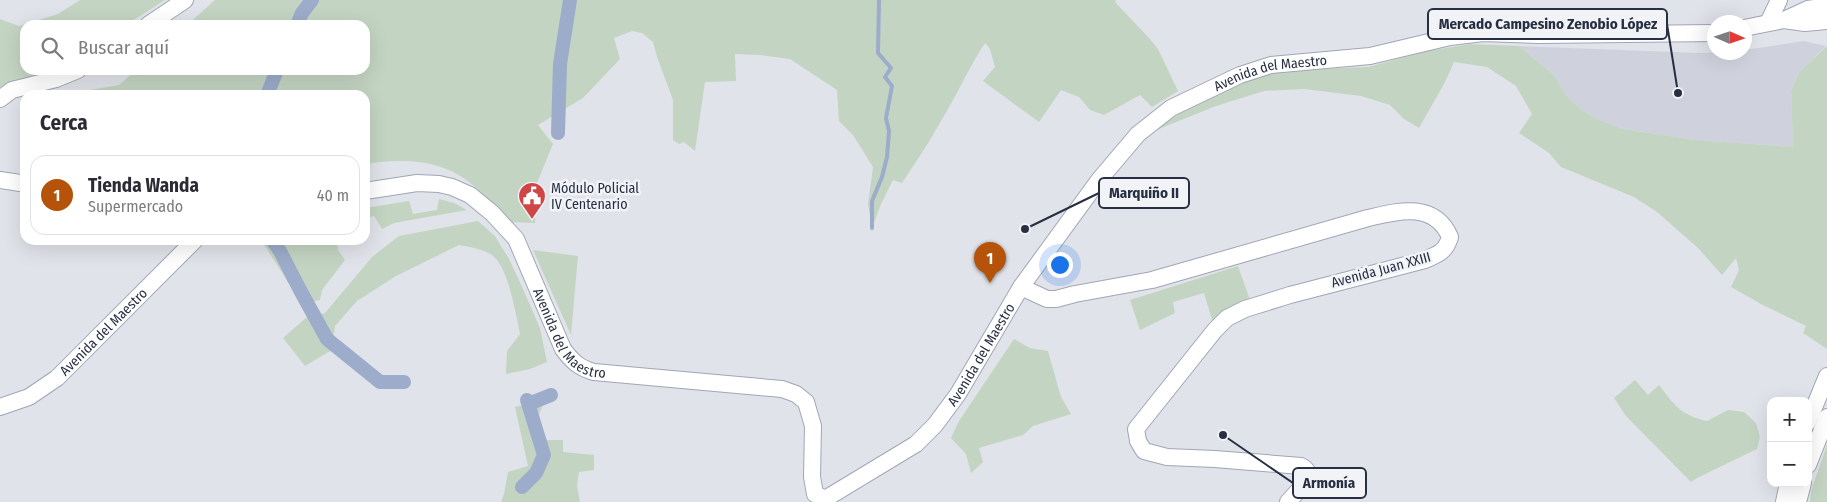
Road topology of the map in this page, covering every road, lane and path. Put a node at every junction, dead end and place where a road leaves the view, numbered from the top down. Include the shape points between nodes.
1 (185, 0) edge
2 (1779, 0) edge
3 (1827, 6) edge
4 (155, 20) edge
5 (1827, 21) edge
6 (1776, 22) junction
7 (1752, 26) edge
8 (1707, 33) edge
9 (66, 75) edge
10 (0, 98) edge
11 (0, 180) edge
12 (20, 183) edge
13 (370, 190) edge
14 (189, 245) edge
15 (1021, 287) junction
16 (1827, 376) edge
17 (0, 407) edge
18 (1812, 412) edge
19 (1827, 417) edge
20 (1812, 455) edge
21 (1787, 487) edge
22 (1802, 487) edge
23 (1288, 502) edge
24 (1784, 502) edge
25 (1798, 502) edge

1 - 4 main road
2 - 6 main road
3 - 6 main road via 1808,9
5 - 6 main road
6 - 7 main road
8 - 15 main road, Avenida del Maestro via 1483,33 1450,37 1370,56 1271,65 1240,75 1171,108 1138,134 1099,180
9 - 10 main road via 12,90
11 - 12 main road
13 - 15 main road, Avenida del Maestro via 417,183 439,184 470,195 492,213 516,239 563,349 582,368 594,372 782,389 796,394 806,402 813,426 815,494 825,499 916,444 935,425 962,387
14 - 17 main road, Avenida del Maestro via 57,378 29,397
15 - 23 main road, Avenida Juan XXIII via 1047,299 1056,299 1152,280 1402,211 1422,212 1445,225 1450,237 1441,254 1245,309 1227,318 1136,428 1144,451 1167,457 1306,468 1309,479
16 - 18 main road
19 - 20 main road
21 - 24 main road
22 - 25 main road

